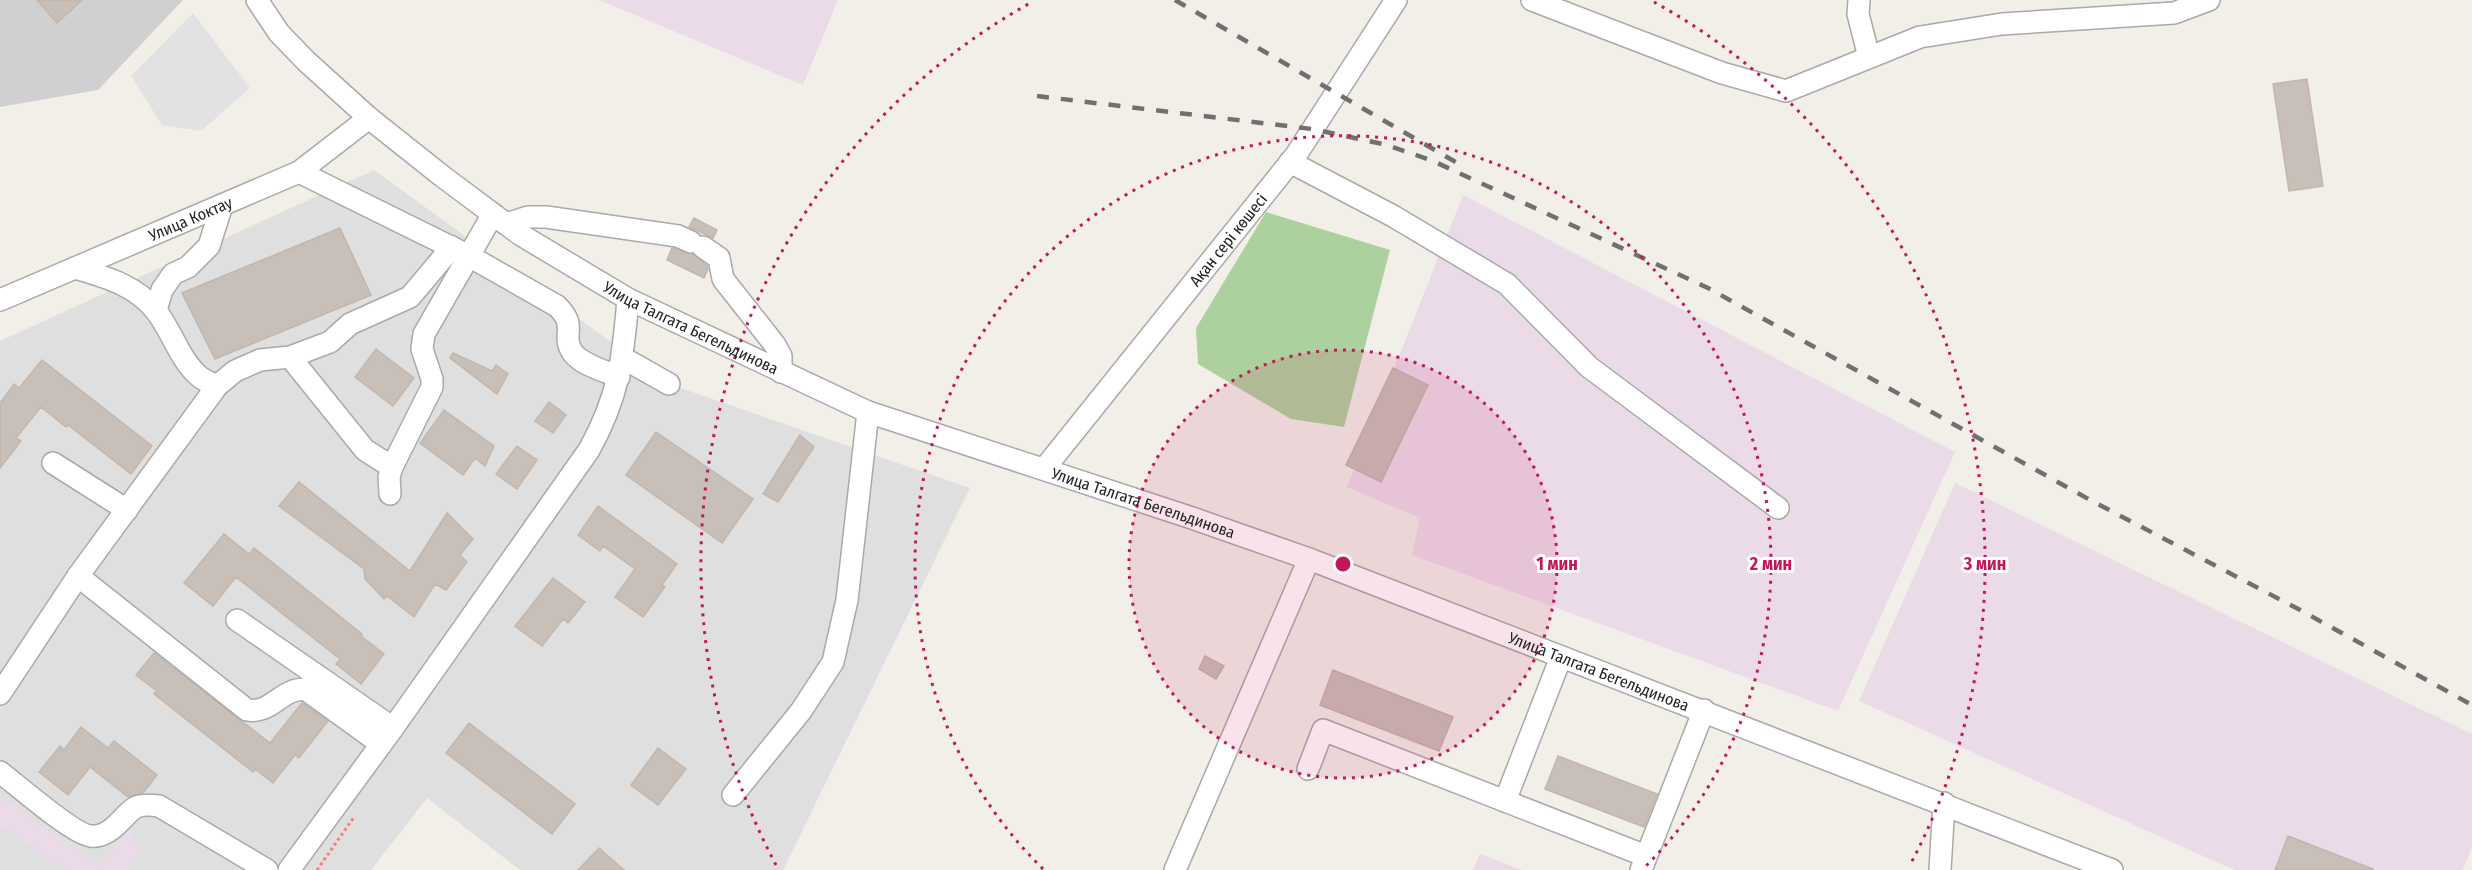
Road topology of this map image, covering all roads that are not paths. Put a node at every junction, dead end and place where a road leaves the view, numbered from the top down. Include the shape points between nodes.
1 (257, 0) edge
2 (1396, 0) edge
3 (1532, 0) edge
4 (1859, 0) edge
5 (2209, 0) edge
6 (1869, 57) junction
7 (369, 117) junction
8 (1290, 162) junction
9 (299, 172) junction
10 (222, 205) junction
11 (500, 219) junction
12 (460, 252) junction
13 (75, 268) junction
14 (628, 299) junction
15 (0, 300) edge
16 (156, 310) junction
17 (290, 357) junction
18 (621, 367) junction
19 (780, 372) junction
20 (669, 384) dead end
21 (217, 386) junction
22 (868, 412) junction
23 (53, 463) dead end
24 (392, 467) junction
25 (1044, 469) junction
26 (390, 494) dead end
27 (1778, 508) dead end
28 (127, 510) junction
29 (1309, 559) junction
30 (78, 576) junction
31 (237, 620) dead end
32 (1561, 657) junction
33 (0, 694) edge
34 (1704, 710) junction
35 (387, 736) junction
36 (1308, 769) dead end
37 (0, 772) edge
38 (733, 795) dead end
39 (1505, 801) junction
40 (1944, 803) junction
41 (1644, 863) edge
42 (267, 870) edge
43 (290, 870) edge
44 (1175, 870) edge
45 (1940, 870) edge
46 (2112, 870) edge

1 - 7 street, Улица Талгата Бегельдинова via 279,33
2 - 8 street, Ақан сері көшесі
3 - 6 street via 1722,73 1786,91
4 - 6 street via 1858,14
5 - 6 street via 2174,13 2002,24 1920,37
7 - 9 street, Улица Коктау
7 - 11 street, Улица Талгата Бегельдинова
8 - 25 street, Ақан сері көшесі
8 - 27 street via 1393,216 1507,284 1589,367
9 - 10 street, Улица Коктау
9 - 12 street
10 - 13 street, Улица Коктау
10 - 16 street via 209,246 188,267 173,274 162,290
11 - 12 street
11 - 14 street, Улица Талгата Бегельдинова
11 - 19 street via 546,217 678,236 697,245 719,258 723,279 781,356
12 - 17 street via 410,297 350,324 330,342
12 - 18 street via 557,306 567,315 568,341 578,358
12 - 24 street via 424,334 422,349 432,387
13 - 15 street, Улица Коктау
13 - 16 street via 131,288
14 - 18 street
14 - 19 street, Улица Талгата Бегельдинова
16 - 21 street via 201,378
17 - 21 street via 260,360 235,371
17 - 24 street via 365,450
18 - 20 street
18 - 35 street via 605,420 588,450
19 - 22 street, Улица Талгата Бегельдинова
21 - 28 street
22 - 25 street, Улица Талгата Бегельдинова
22 - 38 street via 849,588 833,662 801,711
23 - 28 street
24 - 26 street
25 - 29 street, Улица Талгата Бегельдинова
28 - 30 street
29 - 32 street, Улица Талгата Бегельдинова
29 - 44 street
30 - 33 street
30 - 35 street via 247,710 263,710 287,693 304,689
31 - 35 street
32 - 34 street, Улица Талгата Бегельдинова
32 - 39 street
34 - 40 street, Улица Талгата Бегельдинова
34 - 41 street
35 - 43 street
36 - 39 street via 1323,730
37 - 42 street via 76,830 91,836 104,834 142,804 159,806
39 - 41 street
40 - 45 street
40 - 46 street, Улица Талгата Бегельдинова

